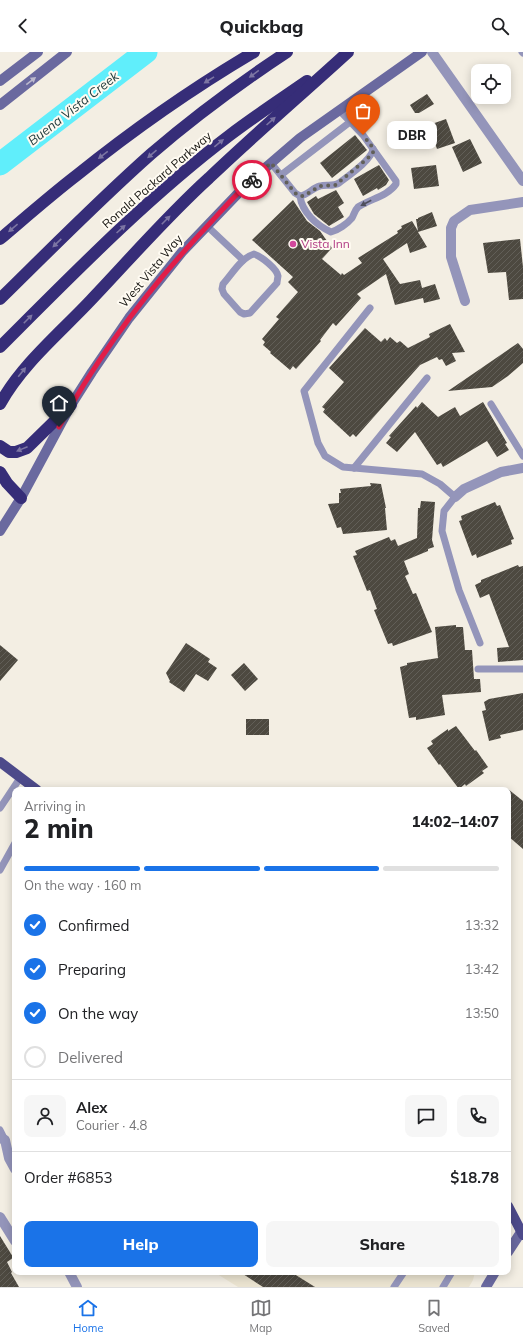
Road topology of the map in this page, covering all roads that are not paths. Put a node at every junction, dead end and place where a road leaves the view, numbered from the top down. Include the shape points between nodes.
1 (38, 52) edge
2 (67, 52) edge
3 (254, 52) edge
4 (286, 52) edge
5 (348, 52) edge
6 (422, 52) edge
7 (432, 52) edge
8 (0, 81) edge
9 (0, 105) edge
10 (339, 110) junction
11 (350, 122) junction
12 (373, 148) junction
13 (271, 163) junction
14 (281, 175) junction
15 (523, 181) edge
16 (300, 196) junction
17 (523, 202) edge
18 (207, 226) junction
19 (0, 239) edge
20 (243, 260) junction
21 (0, 299) edge
22 (465, 301) dead end
23 (370, 308) dead end
24 (0, 347) edge
25 (427, 378) dead end
26 (0, 404) edge
27 (491, 404) dead end
28 (71, 405) junction
29 (0, 446) edge
30 (523, 456) edge
31 (354, 468) junction
32 (523, 468) edge
33 (0, 472) edge
34 (455, 497) junction
35 (21, 498) junction
36 (0, 531) edge
37 (480, 643) dead end
38 (523, 669) edge
39 (478, 670) dead end
40 (0, 762) edge
41 (20, 778) junction
42 (14, 787) edge
43 (33, 787) edge
44 (12, 790) edge
45 (0, 808) edge
46 (12, 848) edge
47 (0, 870) edge
48 (0, 1130) edge
49 (3, 1139) edge
50 (12, 1164) edge
51 (511, 1212) edge
52 (0, 1217) edge
53 (522, 1232) edge
54 (12, 1236) edge
55 (511, 1248) edge
56 (71, 1275) edge
57 (402, 1275) edge
58 (450, 1275) edge
59 (493, 1275) edge
60 (77, 1287) edge
61 (394, 1287) edge
62 (443, 1287) edge
63 (486, 1287) edge

1 - 8 main road
9 -> 2 main road
3 -> 19 highway via 189,92 137,129 77,174
4 -> 21 highway, Ronald Packard Parkway via 210,106 152,154
24 -> 5 highway, Ronald Packard Parkway via 93,254 176,179 230,135
26 -> 5 highway via 8,389 27,366 208,178
6 - 10 main road, West Vista Way
7 - 15 street
10 - 11 lane
10 - 13 main road, West Vista Way
11 - 12 lane
11 - 14 lane
12 - 16 lane via 373,153 336,185 320,186
12 -> 16 lane via 396,184 392,190 358,208 350,220 336,230 331,232 311,218 301,204
13 - 14 lane
13 - 18 main road, West Vista Way
14 - 16 lane
17 - 22 street via 470,210 454,220 451,228 451,257
18 - 20 lane
18 - 28 main road, West Vista Way via 182,252 128,318
20 - 20 lane via 223,284 222,289 244,314 250,313 277,283 278,276 260,255 254,254
23 - 31 lane via 304,391 318,443 326,456 343,467
25 - 31 lane
27 - 30 lane
28 -> 29 highway via 27,448 9,452
28 - 35 main road, West Vista Way
31 - 34 lane via 422,474 440,484
32 - 34 street via 501,472 464,489
33 - 35 highway
34 - 37 lane via 444,511 442,531 459,590
35 - 36 main road, West Vista Way
38 - 39 lane
40 - 41 main road
41 - 42 lane
41 - 43 main road
44 - 45 lane
46 - 47 lane
48 - 49 lane
49 - 50 street
51 - 53 main road
52 - 54 street
53 - 55 main road
56 - 60 street
57 - 61 lane
58 - 62 lane
59 - 63 main road

